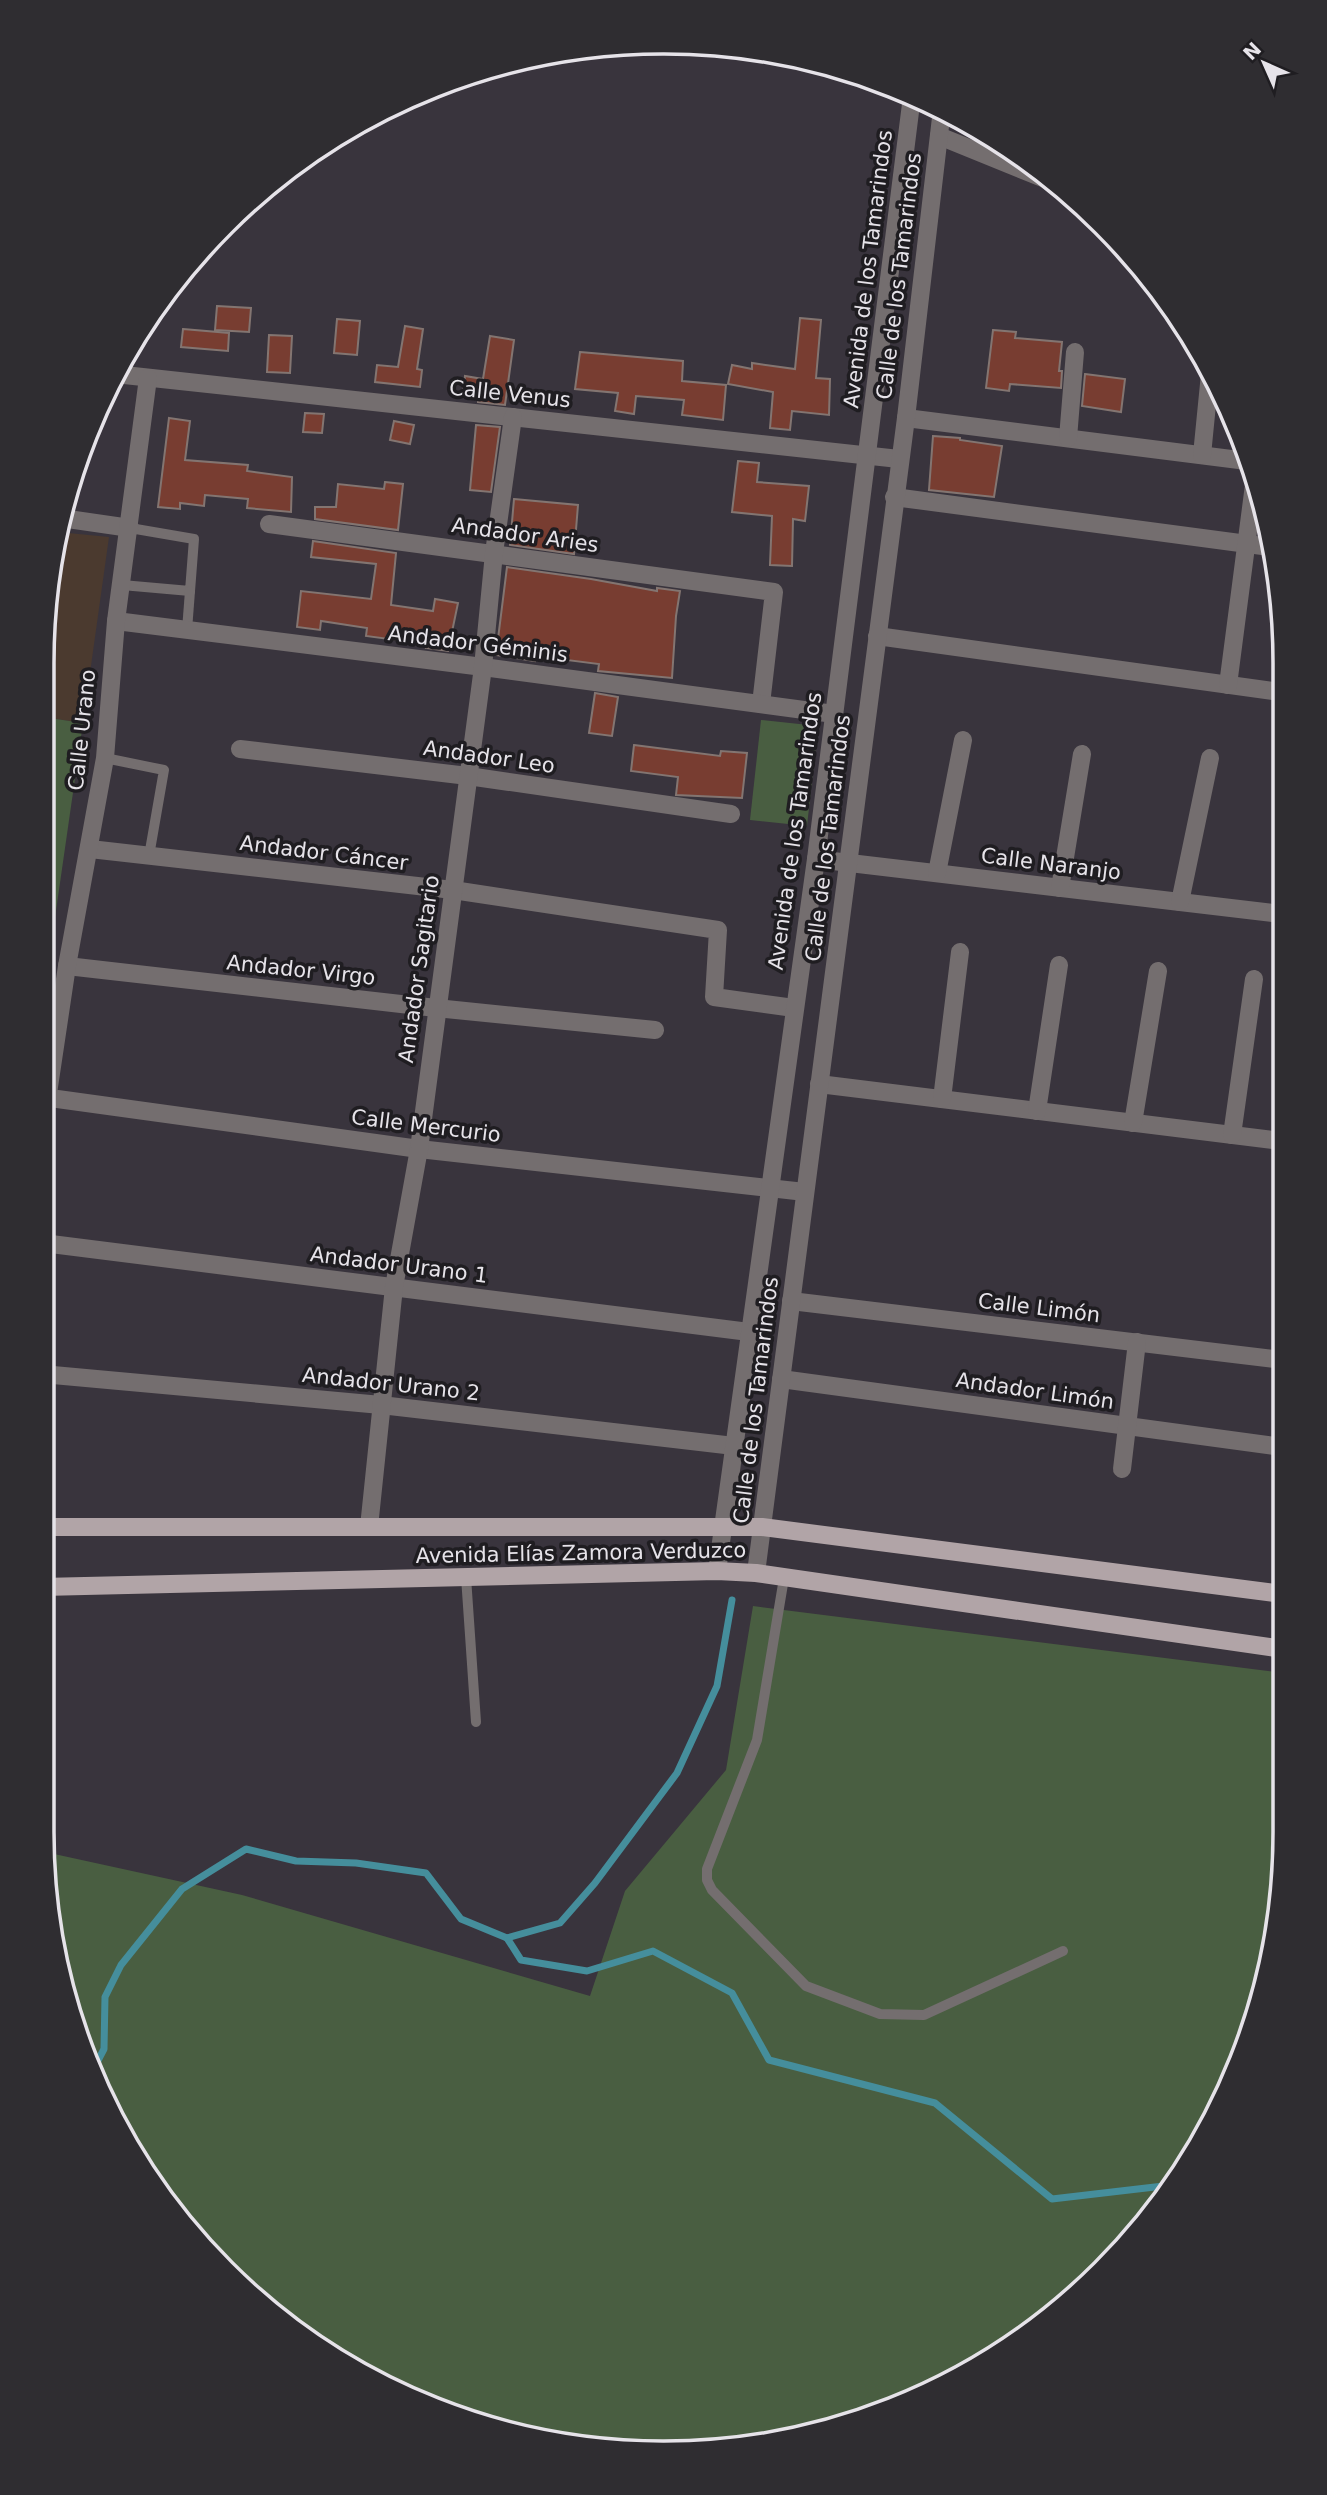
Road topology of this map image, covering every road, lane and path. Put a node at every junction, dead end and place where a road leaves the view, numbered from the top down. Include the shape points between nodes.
1 (911, 107) edge
2 (941, 121) edge
3 (939, 136) junction
4 (1016, 167) edge
5 (1075, 352) dead end
6 (127, 375) edge
7 (148, 378) junction
8 (1208, 391) edge
9 (513, 417) junction
10 (906, 418) junction
11 (1068, 438) junction
12 (1202, 455) junction
13 (868, 456) junction
14 (899, 458) junction
15 (1237, 460) edge
16 (894, 497) junction
17 (1251, 504) edge
18 (72, 520) edge
19 (269, 524) dead end
20 (130, 528) junction
21 (1246, 544) junction
22 (1261, 546) edge
23 (495, 553) junction
24 (122, 585) junction
25 (190, 591) junction
26 (116, 621) junction
27 (187, 631) junction
28 (877, 636) junction
29 (483, 667) junction
30 (1228, 685) junction
31 (1273, 691) edge
32 (761, 705) junction
33 (834, 714) junction
34 (962, 740) dead end
35 (240, 750) dead end
36 (1082, 754) dead end
37 (104, 758) junction
38 (1210, 758) dead end
39 (468, 776) junction
40 (731, 814) dead end
41 (90, 849) junction
42 (149, 856) junction
43 (816, 859) junction
44 (848, 863) junction
45 (937, 873) junction
46 (1060, 888) junction
47 (453, 890) junction
48 (1180, 902) junction
49 (1273, 913) edge
50 (960, 952) dead end
51 (1059, 965) dead end
52 (67, 966) junction
53 (1158, 971) dead end
54 (1254, 979) dead end
55 (436, 1008) junction
56 (794, 1008) junction
57 (655, 1030) dead end
58 (54, 1040) edge
59 (819, 1084) junction
60 (54, 1098) edge
61 (942, 1099) junction
62 (1037, 1111) junction
63 (1133, 1123) junction
64 (1231, 1135) junction
65 (1273, 1140) edge
66 (419, 1149) junction
67 (768, 1188) junction
68 (805, 1192) junction
69 (54, 1244) edge
70 (394, 1287) junction
71 (791, 1301) junction
72 (749, 1332) junction
73 (1137, 1342) junction
74 (1273, 1359) edge
75 (54, 1375) edge
76 (781, 1379) junction
77 (381, 1405) junction
78 (1127, 1426) junction
79 (734, 1446) junction
80 (1273, 1446) edge
81 (1122, 1469) dead end
82 (723, 1526) junction
83 (54, 1527) edge
84 (369, 1527) junction
85 (762, 1527) junction
86 (717, 1571) junction
87 (756, 1573) junction
88 (466, 1577) junction
89 (784, 1578) junction
90 (54, 1587) edge
91 (1273, 1593) edge
92 (1273, 1648) edge
93 (476, 1722) dead end
94 (1063, 1951) dead end

1 - 13 street, Avenida de los Tamarindos
2 - 3 street, Calle de los Tamarindos
3 - 4 street
3 - 10 street, Calle de los Tamarindos
5 - 11 street
6 - 7 street, Calle Venus
7 - 9 street, Calle Venus
7 - 20 street, Calle Urano
8 - 12 street
9 - 13 street, Calle Venus
9 - 23 street, Andador Sagitario
10 - 11 street
10 - 14 street, Calle de los Tamarindos
11 - 12 street
12 - 15 street
13 - 14 street, Calle Venus
13 - 33 street, Avenida de los Tamarindos
14 - 16 street, Calle de los Tamarindos
16 - 21 street
16 - 28 street, Calle de los Tamarindos
17 - 21 street
18 - 20 street
19 - 23 street, Andador Aries
20 - 24 street, Calle Urano
20 - 25 lane via 194,538
21 - 22 street
21 - 30 street
23 - 29 street, Andador Sagitario
23 - 32 street, Andador Aries via 774,592
24 - 25 lane
24 - 26 street, Calle Urano
25 - 27 lane
26 - 27 street, Andador Géminis
26 - 37 street, Calle Urano
27 - 29 street, Andador Géminis
28 - 30 street
28 - 44 street, Calle de los Tamarindos
29 - 32 street, Andador Géminis
29 - 39 street, Andador Sagitario
30 - 31 street
32 - 33 street, Andador Géminis
33 - 43 street, Avenida de los Tamarindos
34 - 45 street
35 - 39 street, Andador Leo
36 - 46 street
37 - 41 street, Calle Urano
37 - 42 lane via 164,770
38 - 48 street
39 - 40 street, Andador Leo
39 - 47 street, Andador Sagitario
41 - 42 street, Andador Cáncer
41 - 52 street, Calle Urano
42 - 47 street, Andador Cáncer
43 - 44 street, Calle Naranjo
43 - 56 street, Avenida de los Tamarindos
44 - 45 street, Calle Naranjo
44 - 59 street, Calle de los Tamarindos
45 - 46 street, Calle Naranjo
46 - 48 street, Calle Naranjo
47 - 55 street, Andador Sagitario
47 - 56 street, Andador Cáncer via 718,930 715,997
48 - 49 street, Calle Naranjo
50 - 61 street
51 - 62 street
52 - 55 street, Andador Virgo
52 - 58 street, Calle Urano
53 - 63 street
54 - 64 street
55 - 57 street, Andador Virgo
55 - 66 street, Andador Sagitario
56 - 67 street, Avenida de los Tamarindos
59 - 61 street
59 - 68 street, Calle de los Tamarindos
60 - 66 street, Calle Mercurio
61 - 62 street
62 - 63 street
63 - 64 street
64 - 65 street
66 - 67 street, Calle Mercurio
66 - 70 street, Andador Sagitario
67 - 68 street, Calle Mercurio
67 - 72 street, Avenida de los Tamarindos
68 - 71 street, Calle de los Tamarindos
69 - 70 street, Andador Urano 1
70 - 72 street, Andador Urano 1
70 - 77 street, Andador Sagitario
71 - 73 street, Calle Limón
71 - 76 street, Calle de los Tamarindos
72 - 79 street, Avenida de los Tamarindos
73 - 74 street, Calle Limón
73 - 78 street
75 - 77 street, Andador Urano 2
76 - 78 street, Andador Limón
76 - 85 street, Calle de los Tamarindos
77 - 79 street, Andador Urano 2
77 - 84 street, Andador Sagitario
78 - 80 street, Andador Limón
78 - 81 street
79 - 82 street, Avenida de los Tamarindos
82 - 84 main road, Avenida Elías Zamora Verduzco
82 - 85 main road, Avenida Elías Zamora Verduzco
82 - 86 street, Avenida de los Tamarindos
83 - 84 main road, Avenida Elías Zamora Verduzco
85 - 87 street, Calle de los Tamarindos
85 - 91 main road, Avenida Elías Zamora Verduzco
86 - 87 main road, Avenida Elías Zamora Verduzco
86 - 88 main road, Avenida Elías Zamora Verduzco
87 - 89 main road, Avenida Elías Zamora Verduzco
88 - 90 main road, Avenida Elías Zamora Verduzco
88 - 93 lane
89 - 92 main road, Avenida Elías Zamora Verduzco
89 - 94 lane via 757,1740 708,1870 712,1890 806,1986 880,2014 924,2015

